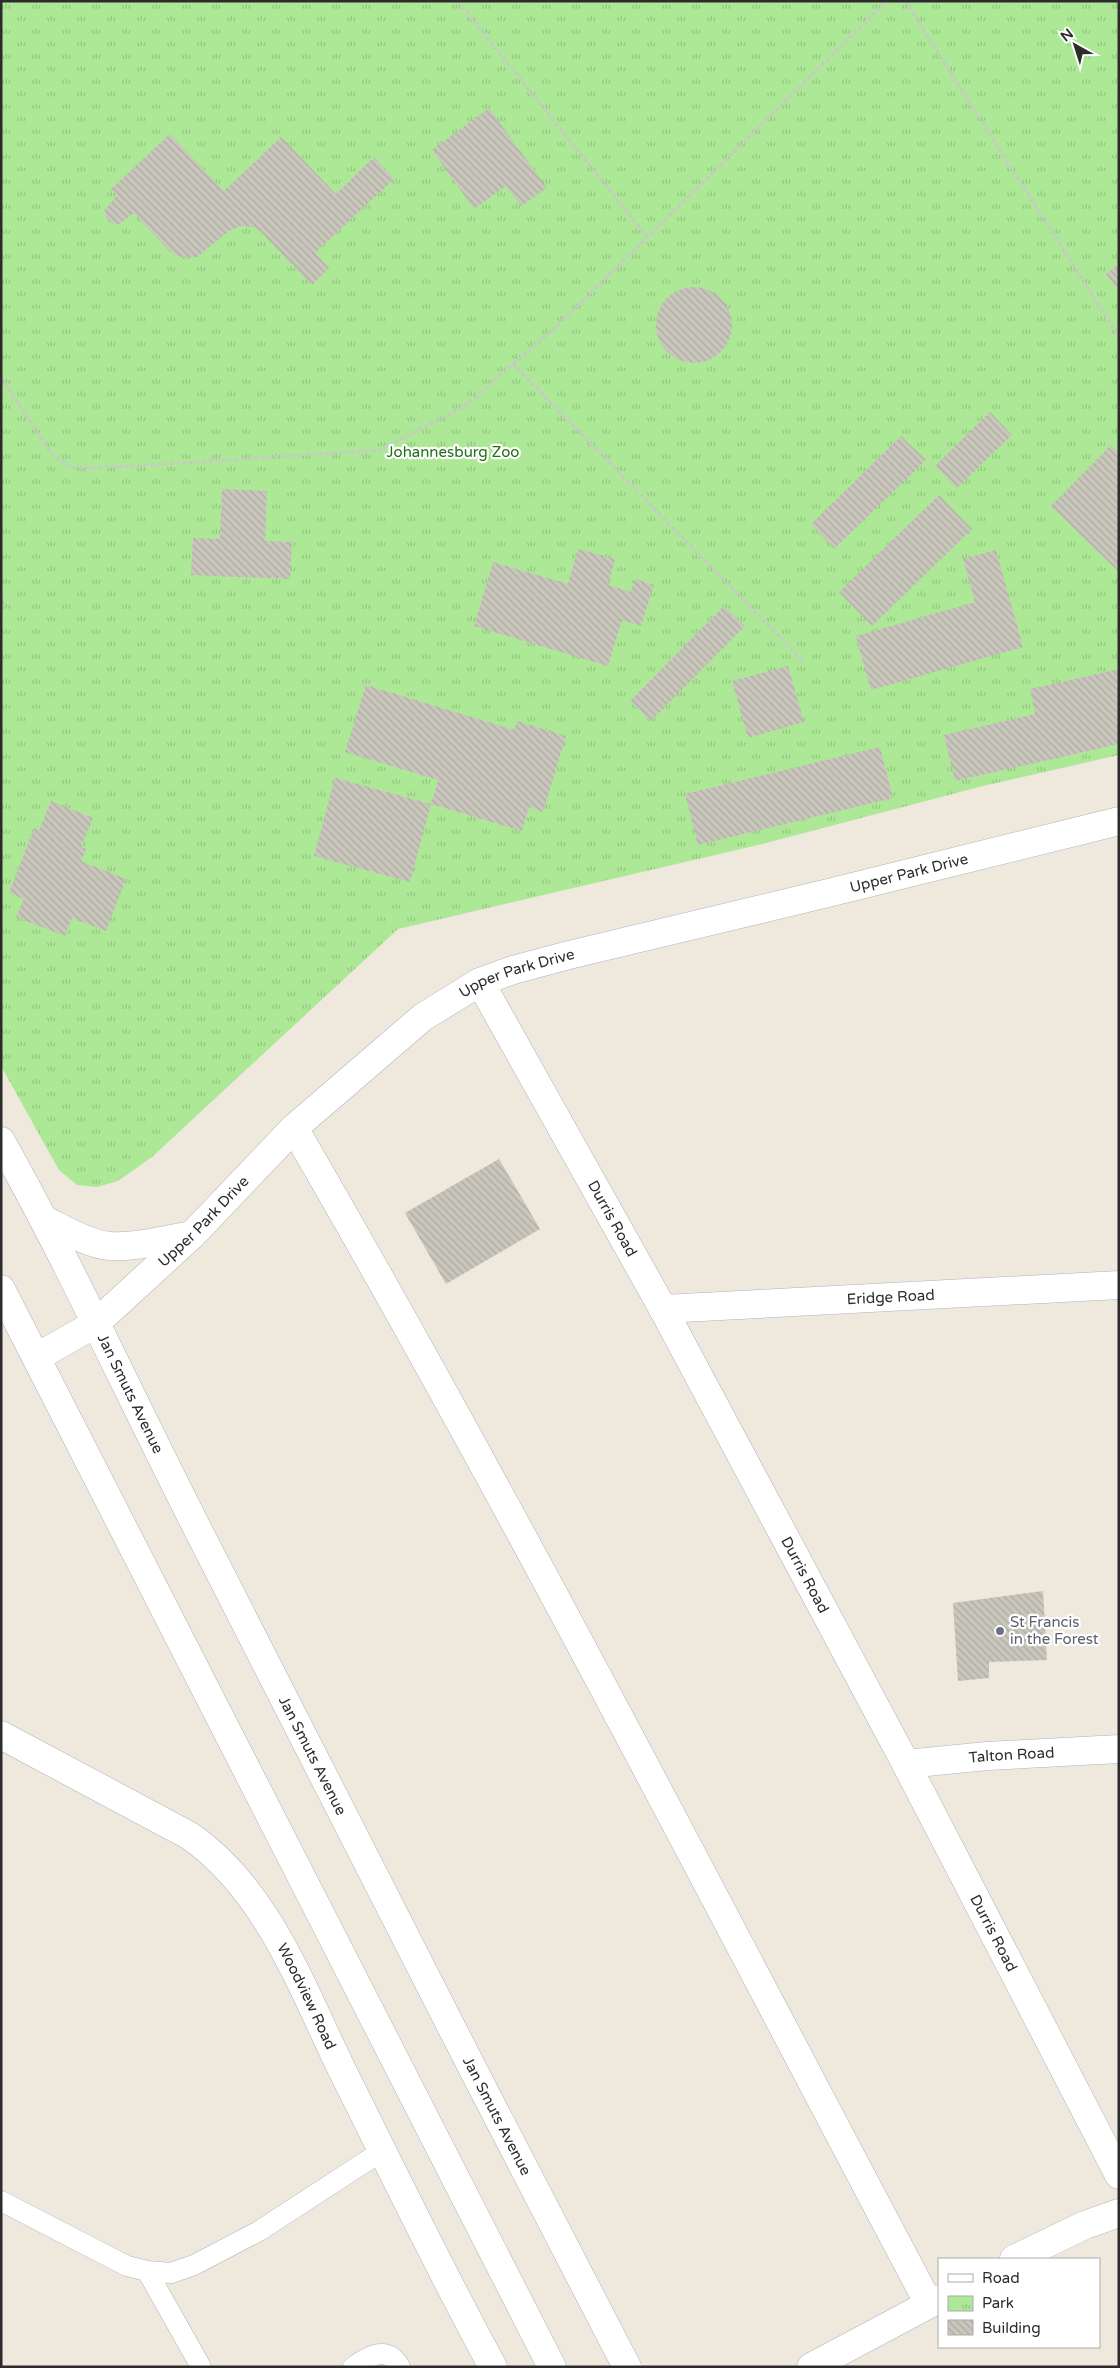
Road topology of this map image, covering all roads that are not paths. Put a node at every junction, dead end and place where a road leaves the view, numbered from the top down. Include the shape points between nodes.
1 (1119, 821) edge
2 (480, 982) junction
3 (294, 1128) junction
4 (1, 1142) edge
5 (45, 1220) junction
6 (192, 1235) junction
7 (1119, 1285) edge
8 (1, 1289) edge
9 (662, 1309) junction
10 (96, 1324) junction
11 (37, 1357) junction
12 (1, 1735) edge
13 (1119, 1749) edge
14 (906, 1764) junction
15 (382, 2150) junction
16 (1119, 2175) edge
17 (1, 2201) edge
18 (1119, 2213) edge
19 (1016, 2258) edge
20 (147, 2271) junction
21 (934, 2301) edge
22 (200, 2367) edge
23 (353, 2367) edge
24 (400, 2367) edge
25 (493, 2367) edge
26 (552, 2367) edge
27 (627, 2367) edge
28 (811, 2367) edge

1 - 2 street, Upper Park Drive via 569,955
2 - 3 street, Upper Park Drive via 423,1017
2 - 9 street, Durris Road
3 - 6 street, Upper Park Drive
3 - 21 street via 370,1259 575,1632
4 - 5 street, Jan Smuts Avenue
5 - 6 street via 71,1234 110,1246
5 - 10 street, Jan Smuts Avenue
6 - 10 street, Upper Park Drive
7 - 9 street, Eridge Road
8 - 11 street
9 - 14 street, Durris Road
10 - 11 street, Upper Park Drive
10 - 27 street, Jan Smuts Avenue via 508,2140
11 - 26 street
12 - 15 street, Woodview Road via 190,1836 209,1849 234,1874 282,1946
13 - 14 street, Talton Road
14 - 16 street, Durris Road
15 - 20 lane via 227,2249 171,2273
15 - 25 street, Woodview Road
17 - 20 lane via 127,2266
18 - 19 street via 1085,2225
20 - 22 lane
21 - 28 street
23 - 24 lane via 375,2355 387,2354 394,2357

